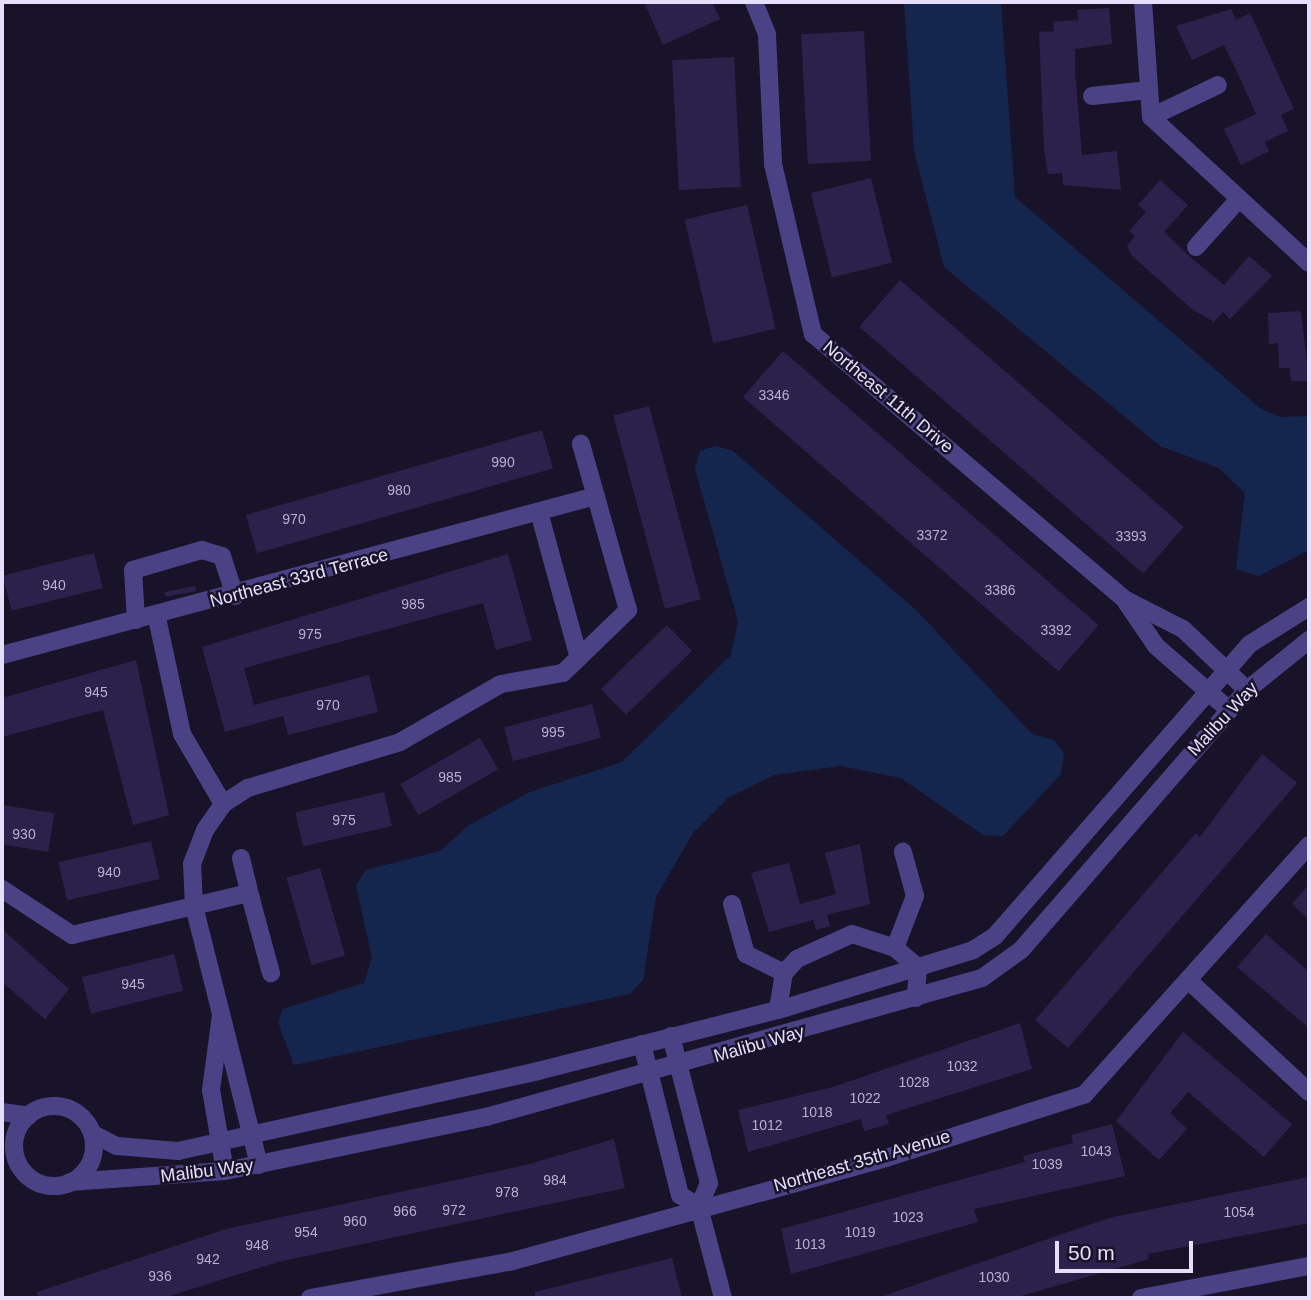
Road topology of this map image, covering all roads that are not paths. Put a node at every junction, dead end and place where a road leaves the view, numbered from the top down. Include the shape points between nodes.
1 (754, 2) edge
2 (1143, 2) edge
3 (1219, 85) dead end
4 (1149, 90) junction
5 (1092, 96) dead end
6 (1151, 117) junction
7 (1239, 198) junction
8 (1196, 247) dead end
9 (1309, 263) edge
10 (581, 444) dead end
11 (596, 496) junction
12 (539, 512) junction
13 (235, 596) junction
14 (1124, 599) junction
15 (1309, 607) edge
16 (157, 618) junction
17 (136, 620) junction
18 (1309, 640) edge
19 (2, 655) edge
20 (579, 658) junction
21 (1227, 668) junction
22 (1208, 690) junction
23 (1247, 690) junction
24 (1229, 710) junction
25 (223, 804) junction
26 (1309, 845) edge
27 (903, 852) dead end
28 (241, 858) dead end
29 (2, 889) edge
30 (251, 900) junction
31 (732, 904) dead end
32 (194, 906) junction
33 (895, 948) junction
34 (918, 967) junction
35 (271, 973) dead end
36 (784, 973) junction
37 (1188, 980) junction
38 (916, 998) junction
39 (778, 1010) junction
40 (221, 1015) junction
41 (671, 1036) junction
42 (642, 1044) junction
43 (679, 1066) junction
44 (649, 1074) junction
45 (1309, 1092) edge
46 (2, 1112) edge
47 (30, 1116) junction
48 (93, 1134) junction
49 (252, 1135) junction
50 (220, 1142) junction
51 (2, 1160) edge
52 (259, 1165) junction
53 (20, 1171) junction
54 (225, 1171) junction
55 (70, 1182) junction
56 (699, 1207) junction
57 (1309, 1266) edge
58 (310, 1298) edge
59 (723, 1298) edge
60 (1142, 1298) edge

1 - 14 street, Northeast 11th Drive via 767,35 773,164 813,334
2 - 4 street
3 - 6 street
4 - 5 street
4 - 6 street
6 - 7 street
7 - 8 street
7 - 9 street
10 - 11 street
11 - 12 street, Northeast 33rd Terrace
11 - 20 street via 628,610
12 - 13 street, Northeast 33rd Terrace
12 - 20 street
13 - 16 street, Northeast 33rd Terrace
13 - 17 street via 222,556 202,550 133,570
14 - 21 street, Northeast 11th Drive via 1183,629
14 - 22 street, Northeast 11th Drive via 1156,646
15 - 21 street, Malibu Way via 1250,644
16 - 17 street, Northeast 33rd Terrace
16 - 25 street via 182,734
17 - 19 street, Northeast 33rd Terrace
18 - 23 street, Malibu Way
20 - 25 street via 563,673 501,684 400,742 248,788
21 - 22 street, Malibu Way
21 - 23 street, Northeast 11th Drive
22 - 24 street, Northeast 11th Drive
22 - 34 street, Malibu Way via 995,936
23 - 24 street, Malibu Way
24 - 38 street, Malibu Way via 1021,950 982,978
25 - 32 street via 192,864
26 - 37 street, Northeast 35th Avenue
27 - 33 street via 915,896
28 - 30 street
29 - 32 street via 72,935
30 - 32 street via 236,894
30 - 35 street
31 - 36 street via 746,954
32 - 40 street
33 - 34 street
33 - 36 street via 852,934 816,946
34 - 38 street
34 - 39 street, Malibu Way
36 - 39 street
37 - 45 street
37 - 56 street, Northeast 35th Avenue via 1084,1095 886,1158
38 - 43 street, Malibu Way
39 - 41 street, Malibu Way
40 - 49 street
40 - 50 street via 211,1090
41 - 42 street, Malibu Way
41 - 43 street
42 - 44 street
42 - 49 street, Malibu Way
43 - 44 street, Malibu Way
43 - 56 street via 709,1184
44 - 52 street, Malibu Way
44 - 56 street via 680,1195
46 - 47 street, Malibu Way
47 - 48 street, Malibu Way via 51,1108 73,1111
47 - 53 street via 12,1142
48 - 50 street, Malibu Way via 117,1146 178,1152
48 - 55 street via 94,1157
49 - 50 street, Malibu Way
49 - 52 street
50 - 54 street
51 - 53 street, Malibu Way
52 - 54 street, Malibu Way
53 - 55 street, Malibu Way via 52,1185
54 - 55 street, Malibu Way
56 - 58 street, Northeast 35th Avenue via 509,1262
56 - 59 street
57 - 60 street

